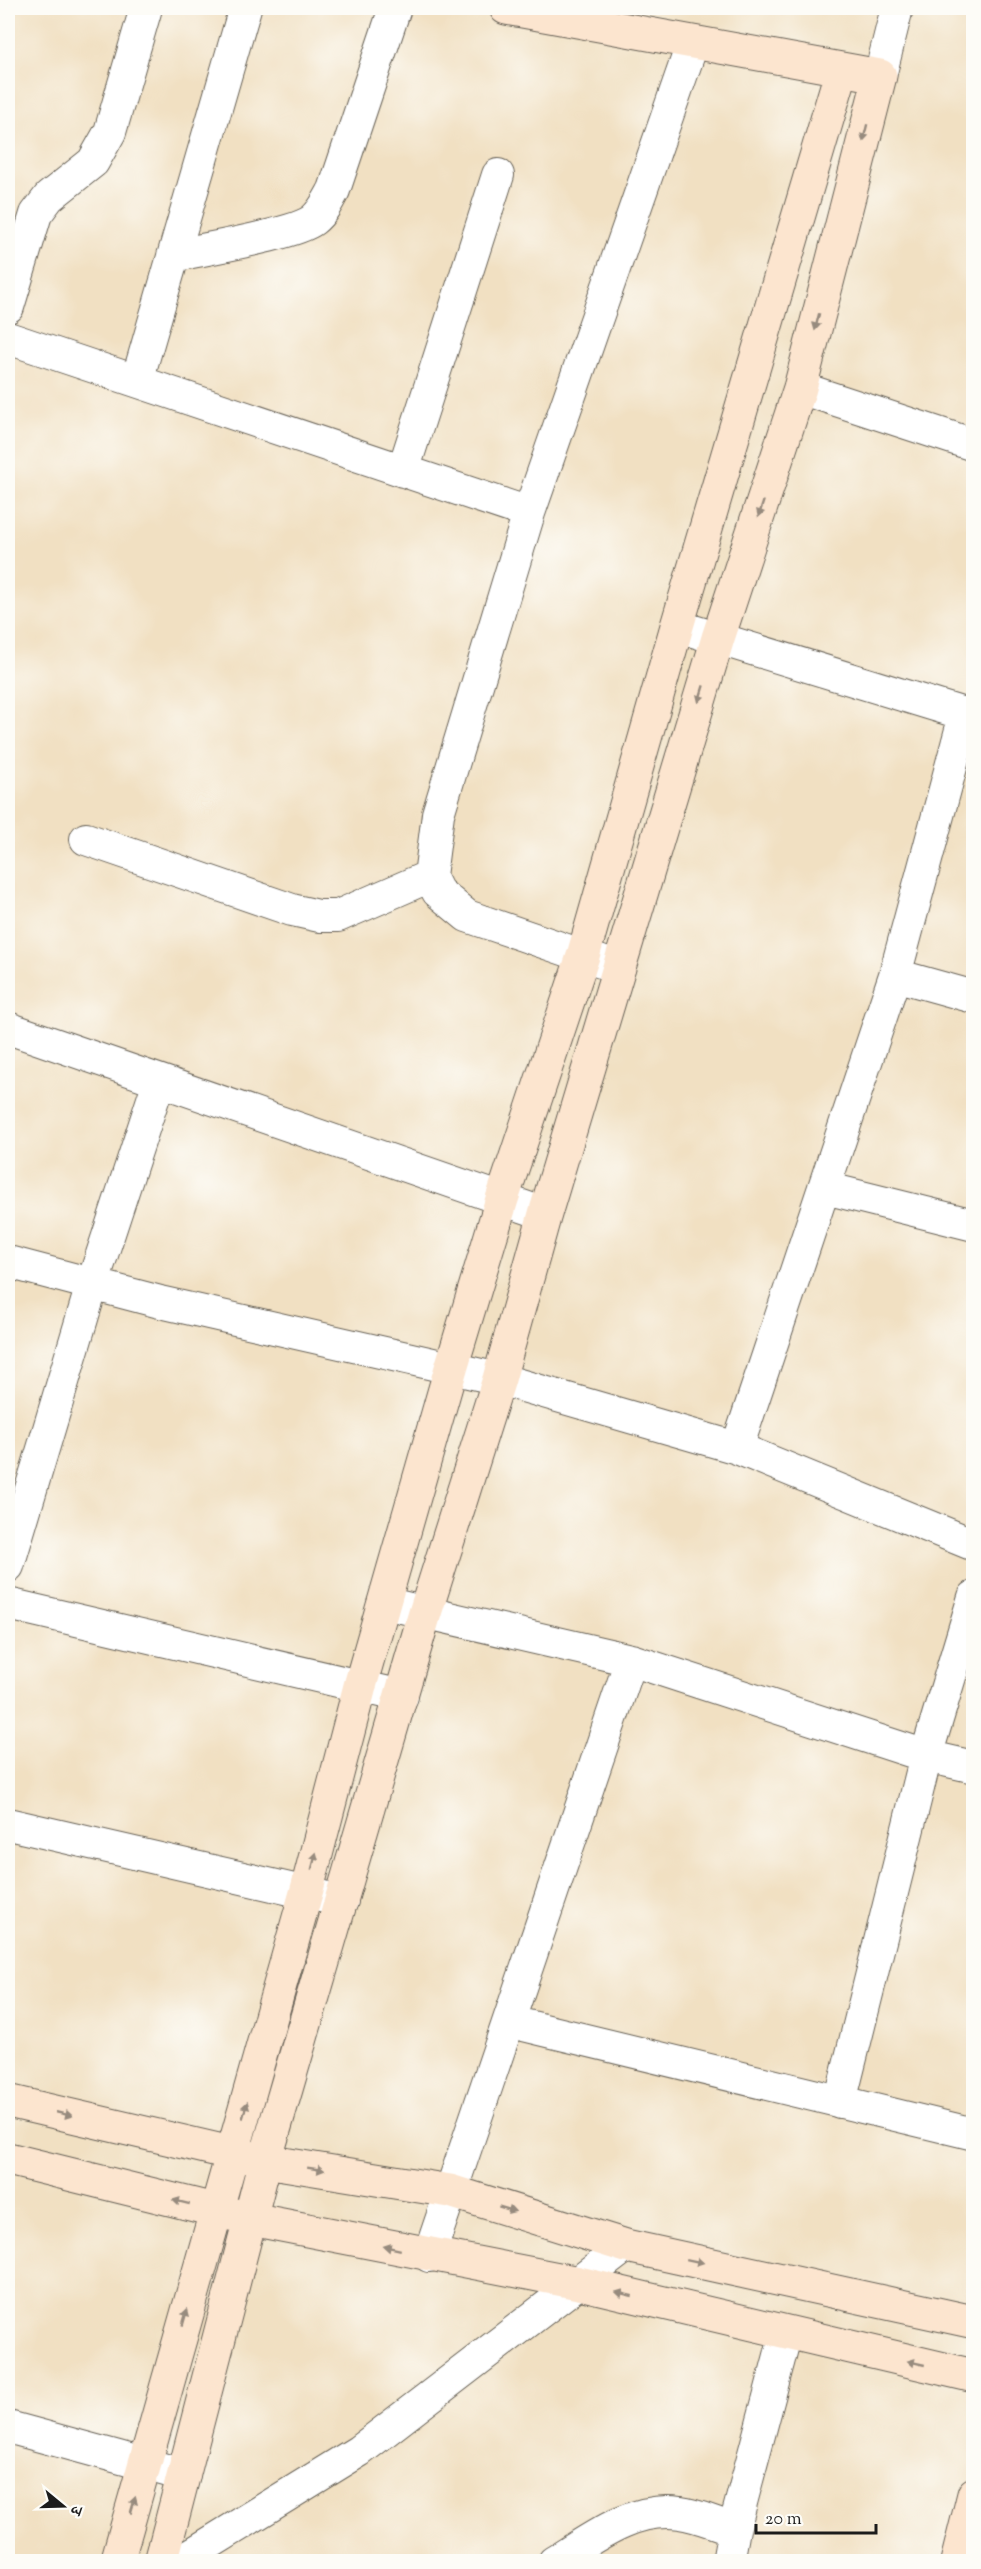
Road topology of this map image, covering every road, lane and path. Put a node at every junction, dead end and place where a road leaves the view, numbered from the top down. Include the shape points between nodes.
1 (146, 8) edge
2 (245, 8) edge
3 (395, 8) edge
4 (506, 8) edge
5 (897, 8) edge
6 (693, 42) junction
7 (842, 69) junction
8 (880, 76) junction
9 (498, 175) dead end
10 (173, 256) junction
11 (8, 307) edge
12 (8, 338) edge
13 (137, 381) junction
14 (800, 388) junction
15 (974, 445) edge
16 (404, 471) junction
17 (529, 513) junction
18 (677, 626) junction
19 (718, 638) junction
20 (969, 716) edge
21 (86, 839) dead end
22 (430, 876) junction
23 (583, 956) junction
24 (619, 968) junction
25 (895, 975) junction
26 (974, 997) edge
27 (8, 1028) edge
28 (159, 1081) junction
29 (825, 1188) junction
30 (502, 1199) junction
31 (545, 1214) junction
32 (974, 1225) edge
33 (8, 1262) edge
34 (92, 1285) junction
35 (451, 1368) junction
36 (499, 1379) junction
37 (737, 1448) junction
38 (974, 1545) edge
39 (8, 1566) edge
40 (974, 1597) edge
41 (384, 1603) junction
42 (8, 1604) edge
43 (425, 1613) junction
44 (631, 1660) junction
45 (360, 1686) junction
46 (402, 1696) junction
47 (926, 1756) junction
48 (974, 1767) edge
49 (8, 1824) edge
50 (306, 1893) junction
51 (342, 1901) junction
52 (511, 2022) junction
53 (8, 2101) edge
54 (840, 2102) junction
55 (974, 2134) edge
56 (232, 2154) junction
57 (8, 2160) edge
58 (265, 2161) junction
59 (450, 2191) junction
60 (215, 2210) junction
61 (251, 2219) junction
62 (626, 2246) junction
63 (429, 2256) junction
64 (579, 2283) junction
65 (974, 2322) edge
66 (786, 2333) junction
67 (974, 2376) edge
68 (8, 2427) edge
69 (144, 2465) junction
70 (183, 2475) junction
71 (974, 2494) edge
72 (734, 2529) junction
73 (117, 2562) edge
74 (161, 2562) edge
75 (179, 2562) edge
76 (554, 2562) edge
77 (728, 2562) edge
78 (957, 2562) edge

1 - 11 street via 110,132 93,162 49,197 36,213
2 - 10 street
3 - 10 street via 326,207 312,221 292,230
4 - 6 street
5 - 8 street
6 - 7 street
6 - 17 street
7 - 8 street
7 - 18 street
8 -> 14 street
9 - 16 street
10 - 13 street
12 - 13 street
13 - 16 street
14 - 15 street
14 -> 19 street
16 - 17 street
17 - 22 street via 438,814
18 - 19 street
18 - 23 street
19 - 20 street
19 -> 24 street
20 - 25 street
21 - 22 street via 292,910 320,916 338,916
22 - 23 street via 438,892 467,916
23 - 24 street
23 - 30 street
24 - 31 street
25 - 26 street
25 - 29 street
27 - 28 street
28 - 30 street
28 - 34 street
29 - 32 street
29 - 37 street
30 - 31 street
30 - 35 street
31 - 36 street
33 - 34 street
34 - 35 street
34 - 39 street
35 - 36 street
35 - 41 street
36 - 37 street
36 - 43 street
37 - 38 street
40 - 47 street
41 - 43 street
41 - 45 street
42 - 45 street
43 - 44 street
43 - 46 street
44 - 47 street
44 - 52 street
45 - 46 street
50 -> 45 street
46 - 51 street
47 - 48 street
47 - 54 street
49 - 50 street
50 - 51 street
56 -> 50 street
51 - 58 street
52 - 54 street
52 - 59 street
53 -> 56 street
54 - 55 street
56 - 58 street
56 - 60 street
60 -> 57 street
58 -> 59 street
58 - 61 street
59 -> 62 street
59 - 63 street
60 - 61 street
69 -> 60 street
63 -> 61 street
61 - 70 street
62 - 64 street
62 -> 65 street
63 - 64 street
66 -> 64 street
64 - 75 street via 359,2451
67 -> 66 street
66 - 72 street
68 - 69 street
69 - 70 street
73 -> 69 street
70 - 74 street
71 - 78 street
72 - 76 street via 681,2513 647,2512 615,2525
72 - 77 street

